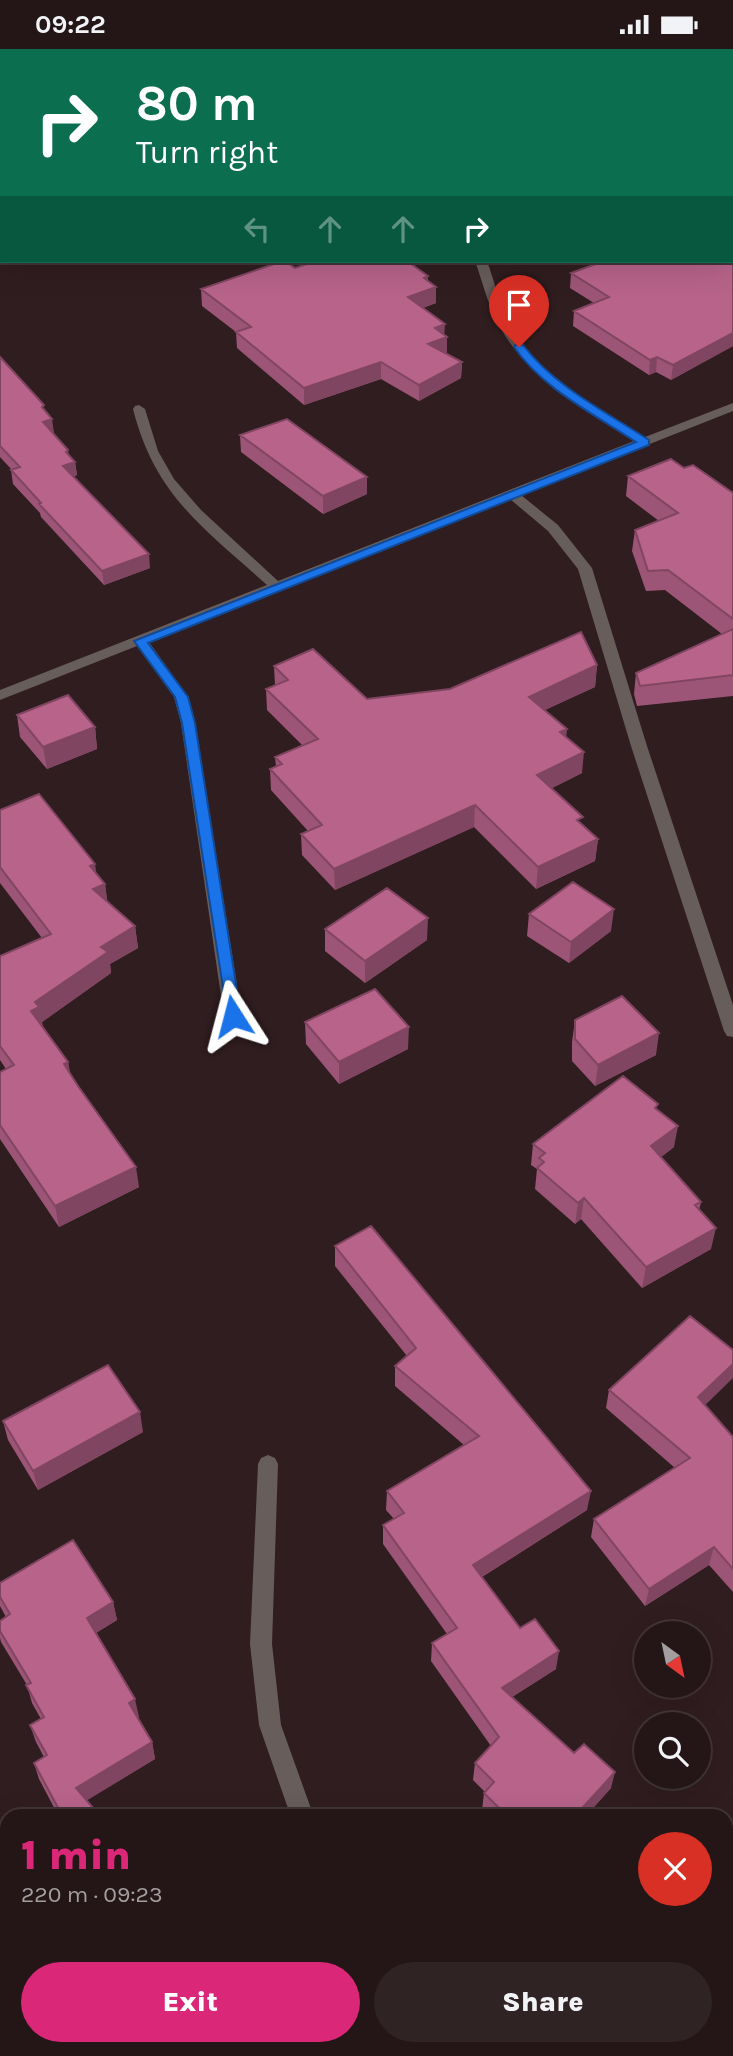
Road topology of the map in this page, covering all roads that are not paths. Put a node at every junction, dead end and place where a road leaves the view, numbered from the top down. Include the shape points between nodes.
1 (482, 263) edge
2 (733, 407) edge
3 (138, 409) dead end
4 (645, 442) junction
5 (513, 495) junction
6 (278, 588) junction
7 (141, 641) junction
8 (0, 695) edge
9 (233, 1016) dead end
10 (733, 1031) edge
11 (268, 1464) dead end
12 (300, 1809) edge

1 - 4 street via 509,334 529,361 578,401
2 - 4 street
3 - 6 street via 148,443 180,494
4 - 5 street
5 - 6 street
5 - 10 street via 553,528 585,568
6 - 7 street
7 - 8 street
7 - 9 street via 181,697 188,723
11 - 12 street via 261,1644 270,1725

